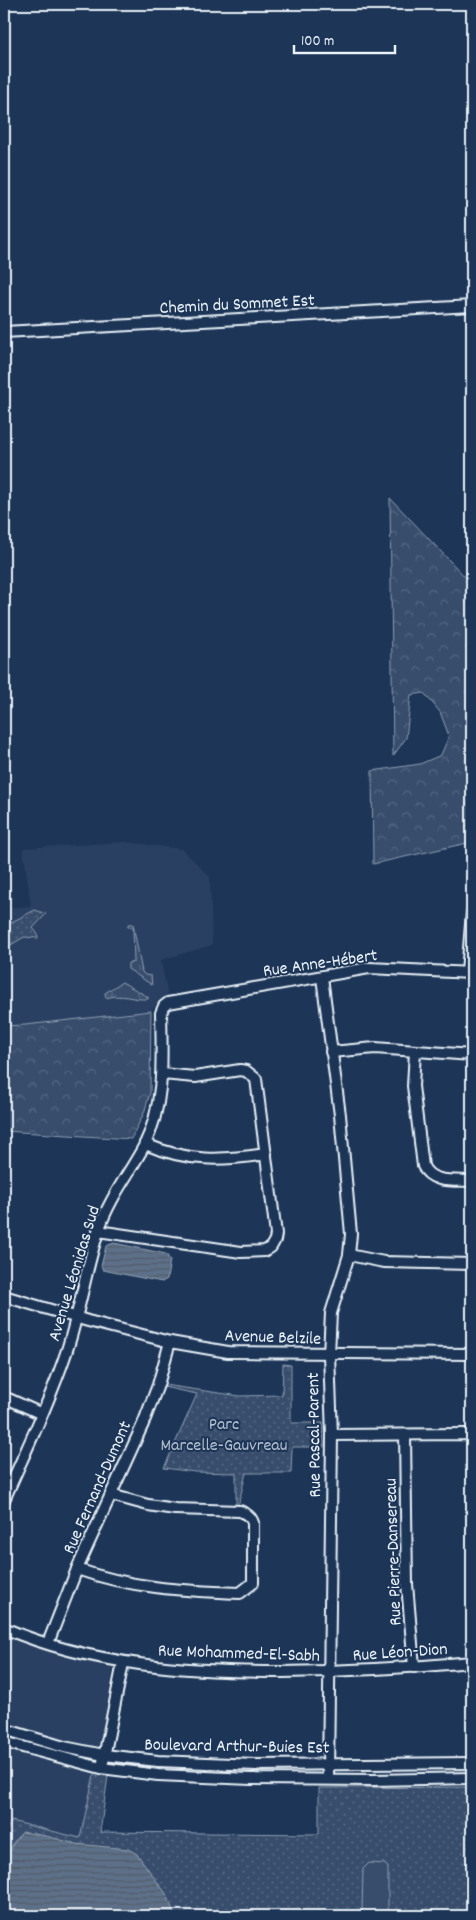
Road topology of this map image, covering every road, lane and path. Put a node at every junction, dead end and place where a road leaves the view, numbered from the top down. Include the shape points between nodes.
1 (472, 306) edge
2 (4, 332) edge
3 (472, 912) edge
4 (470, 973) edge
5 (322, 977) junction
6 (173, 1002) joint
7 (415, 1051) junction
8 (331, 1052) junction
9 (472, 1055) edge
10 (162, 1074) junction
11 (145, 1144) junction
12 (266, 1154) junction
13 (472, 1182) edge
14 (98, 1231) junction
15 (350, 1255) junction
16 (472, 1264) edge
17 (4, 1296) edge
18 (76, 1318) junction
19 (170, 1342) junction
20 (329, 1354) junction
21 (472, 1354) edge
22 (4, 1397) edge
23 (42, 1414) junction
24 (332, 1435) junction
25 (405, 1435) junction
26 (472, 1436) edge
27 (111, 1495) junction
28 (4, 1500) edge
29 (77, 1570) junction
30 (4, 1628) edge
31 (48, 1643) junction
32 (472, 1662) edge
33 (123, 1663) junction
34 (414, 1667) junction
35 (330, 1671) junction
36 (4, 1729) edge
37 (4, 1742) edge
38 (104, 1755) junction
39 (472, 1763) edge
40 (329, 1764) junction
41 (101, 1768) junction
42 (328, 1778) junction
43 (472, 1778) edge

1 - 2 street, Chemin du Sommet Est
3 - 4 street
4 - 5 street, Rue Anne-Hébert via 369,968
5 - 6 street, Rue Anne-Hébert
5 - 8 street, Rue Pascal-Parent
6 - 10 street, Avenue Léonidas Sud via 164,1006 161,1013
7 - 8 street via 375,1048
7 - 9 street
7 - 13 street via 413,1086 425,1170 436,1178
8 - 15 street, Rue Pascal-Parent via 347,1179
10 - 11 street, Avenue Léonidas Sud via 158,1107
10 - 12 street via 195,1077 240,1070 252,1074 258,1089
11 - 12 street via 174,1155 206,1160
11 - 14 street, Avenue Léonidas Sud via 112,1199
12 - 14 street via 276,1234 271,1248 241,1252
14 - 18 street, Avenue Léonidas Sud
15 - 16 street via 382,1262
15 - 20 street, Rue Pascal-Parent via 331,1313
17 - 18 street, Avenue Belzile
18 - 19 street, Avenue Belzile
18 - 23 street, Avenue Léonidas Sud
19 - 20 street, Avenue Belzile via 228,1352
19 - 27 street, Rue Fernand-Dumont via 158,1385
20 - 21 street, Avenue Belzile
20 - 24 street, Rue Pascal-Parent
22 - 23 street
23 - 28 street, Avenue Léonidas Sud
24 - 25 street
24 - 35 street, Rue Pascal-Parent
25 - 26 street
25 - 34 street, Rue Pierre-Dansereau via 407,1584
27 - 29 street, Rue Fernand-Dumont
27 - 29 street via 175,1509 240,1511 247,1514 253,1523 253,1583 240,1594 179,1591 113,1581
29 - 31 street, Rue Fernand-Dumont
30 - 31 street, Rue Mohammed-El-Sabh
31 - 33 street, Rue Mohammed-El-Sabh
32 - 34 street, Rue Léon-Dion
33 - 35 street, Rue Mohammed-El-Sabh via 198,1671
33 - 38 street
34 - 35 street, Rue Léon-Dion
35 - 40 street, Rue Pascal-Parent
36 - 38 street, Boulevard Arthur-Buies Est
37 - 41 street, Boulevard Arthur-Buies Est
38 - 40 street, Boulevard Arthur-Buies Est via 237,1765
38 - 41 street
39 - 40 street, Boulevard Arthur-Buies Est
40 - 42 street, Rue Pascal-Parent
41 - 42 street, Boulevard Arthur-Buies Est via 202,1777
42 - 43 street, Boulevard Arthur-Buies Est

